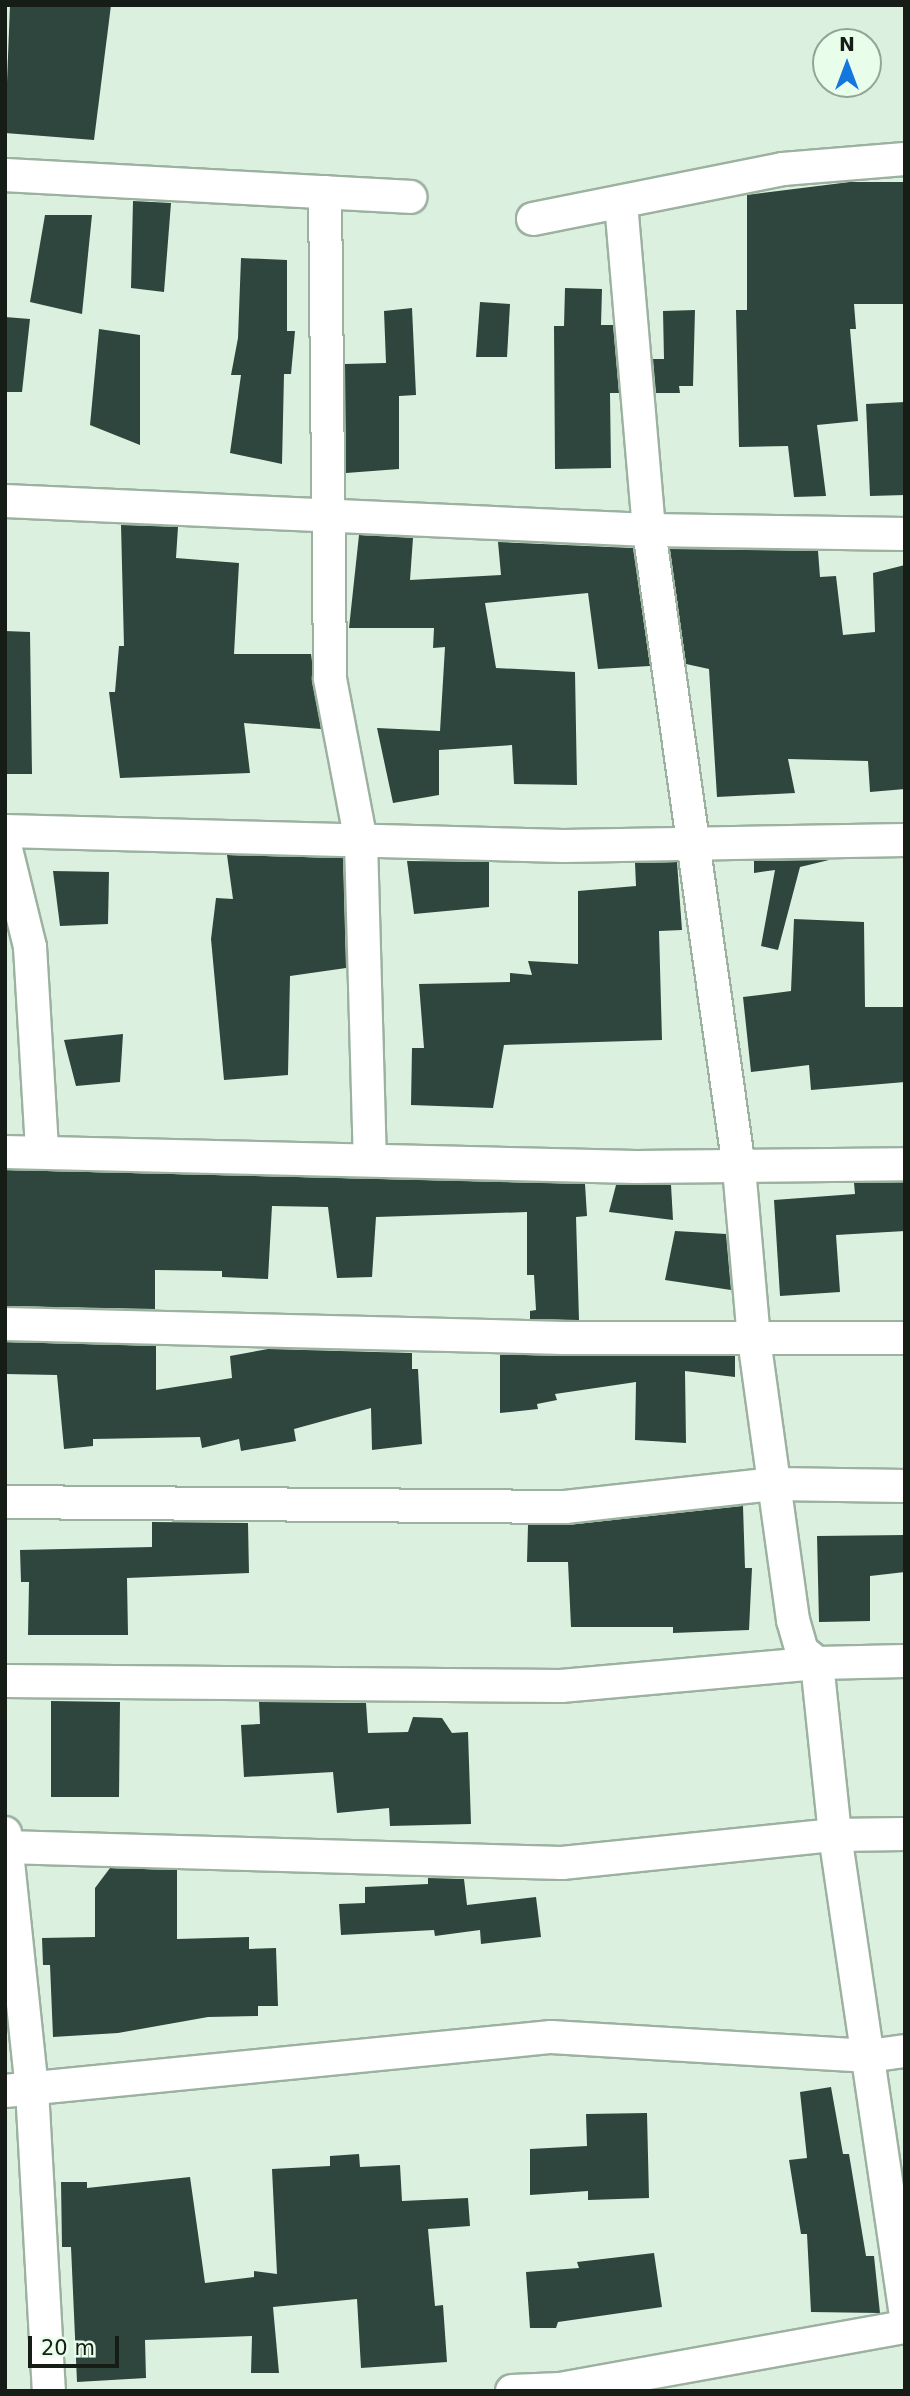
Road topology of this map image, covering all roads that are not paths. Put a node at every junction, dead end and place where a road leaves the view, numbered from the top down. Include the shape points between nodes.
1 (905, 159) edge
2 (5, 175) edge
3 (325, 192) junction
4 (410, 197) dead end
5 (621, 204) junction
6 (533, 219) dead end
7 (5, 501) edge
8 (328, 516) junction
9 (649, 530) junction
10 (905, 534) edge
11 (5, 831) edge
12 (905, 840) edge
13 (361, 842) junction
14 (5, 845) edge
15 (690, 845) junction
16 (5, 1152) edge
17 (42, 1152) junction
18 (370, 1158) junction
19 (905, 1164) edge
20 (738, 1168) junction
21 (5, 1324) edge
22 (905, 1338) edge
23 (754, 1339) junction
24 (775, 1484) junction
25 (905, 1486) edge
26 (5, 1502) edge
27 (905, 1661) edge
28 (817, 1662) junction
29 (5, 1681) edge
30 (905, 1834) edge
31 (835, 1835) junction
32 (6, 1842) edge
33 (905, 2051) edge
34 (869, 2056) junction
35 (18, 2090) edge
36 (905, 2309) edge
37 (905, 2327) edge
38 (49, 2391) edge
39 (512, 2391) edge

1 - 5 street via 783,169
2 - 3 street
3 - 4 street
3 - 8 street
5 - 6 street
5 - 9 street
7 - 8 street
8 - 9 street
8 - 13 street via 330,679
9 - 10 street
9 - 15 street
11 - 13 street
12 - 15 street
13 - 15 street
13 - 18 street
14 - 17 street via 30,947
15 - 20 street
16 - 17 street
17 - 18 street
18 - 20 street
19 - 20 street
20 - 23 street
21 - 23 street
22 - 23 street
23 - 24 street
24 - 25 street
24 - 26 street via 565,1507
24 - 28 street via 793,1620 802,1650
27 - 28 street
28 - 29 street via 561,1686
28 - 31 street
30 - 31 street
31 - 32 street via 562,1863
31 - 34 street
32 - 35 street
33 - 34 street
34 - 35 street via 551,2037
34 - 36 street
35 - 38 street
37 - 39 street via 560,2389

